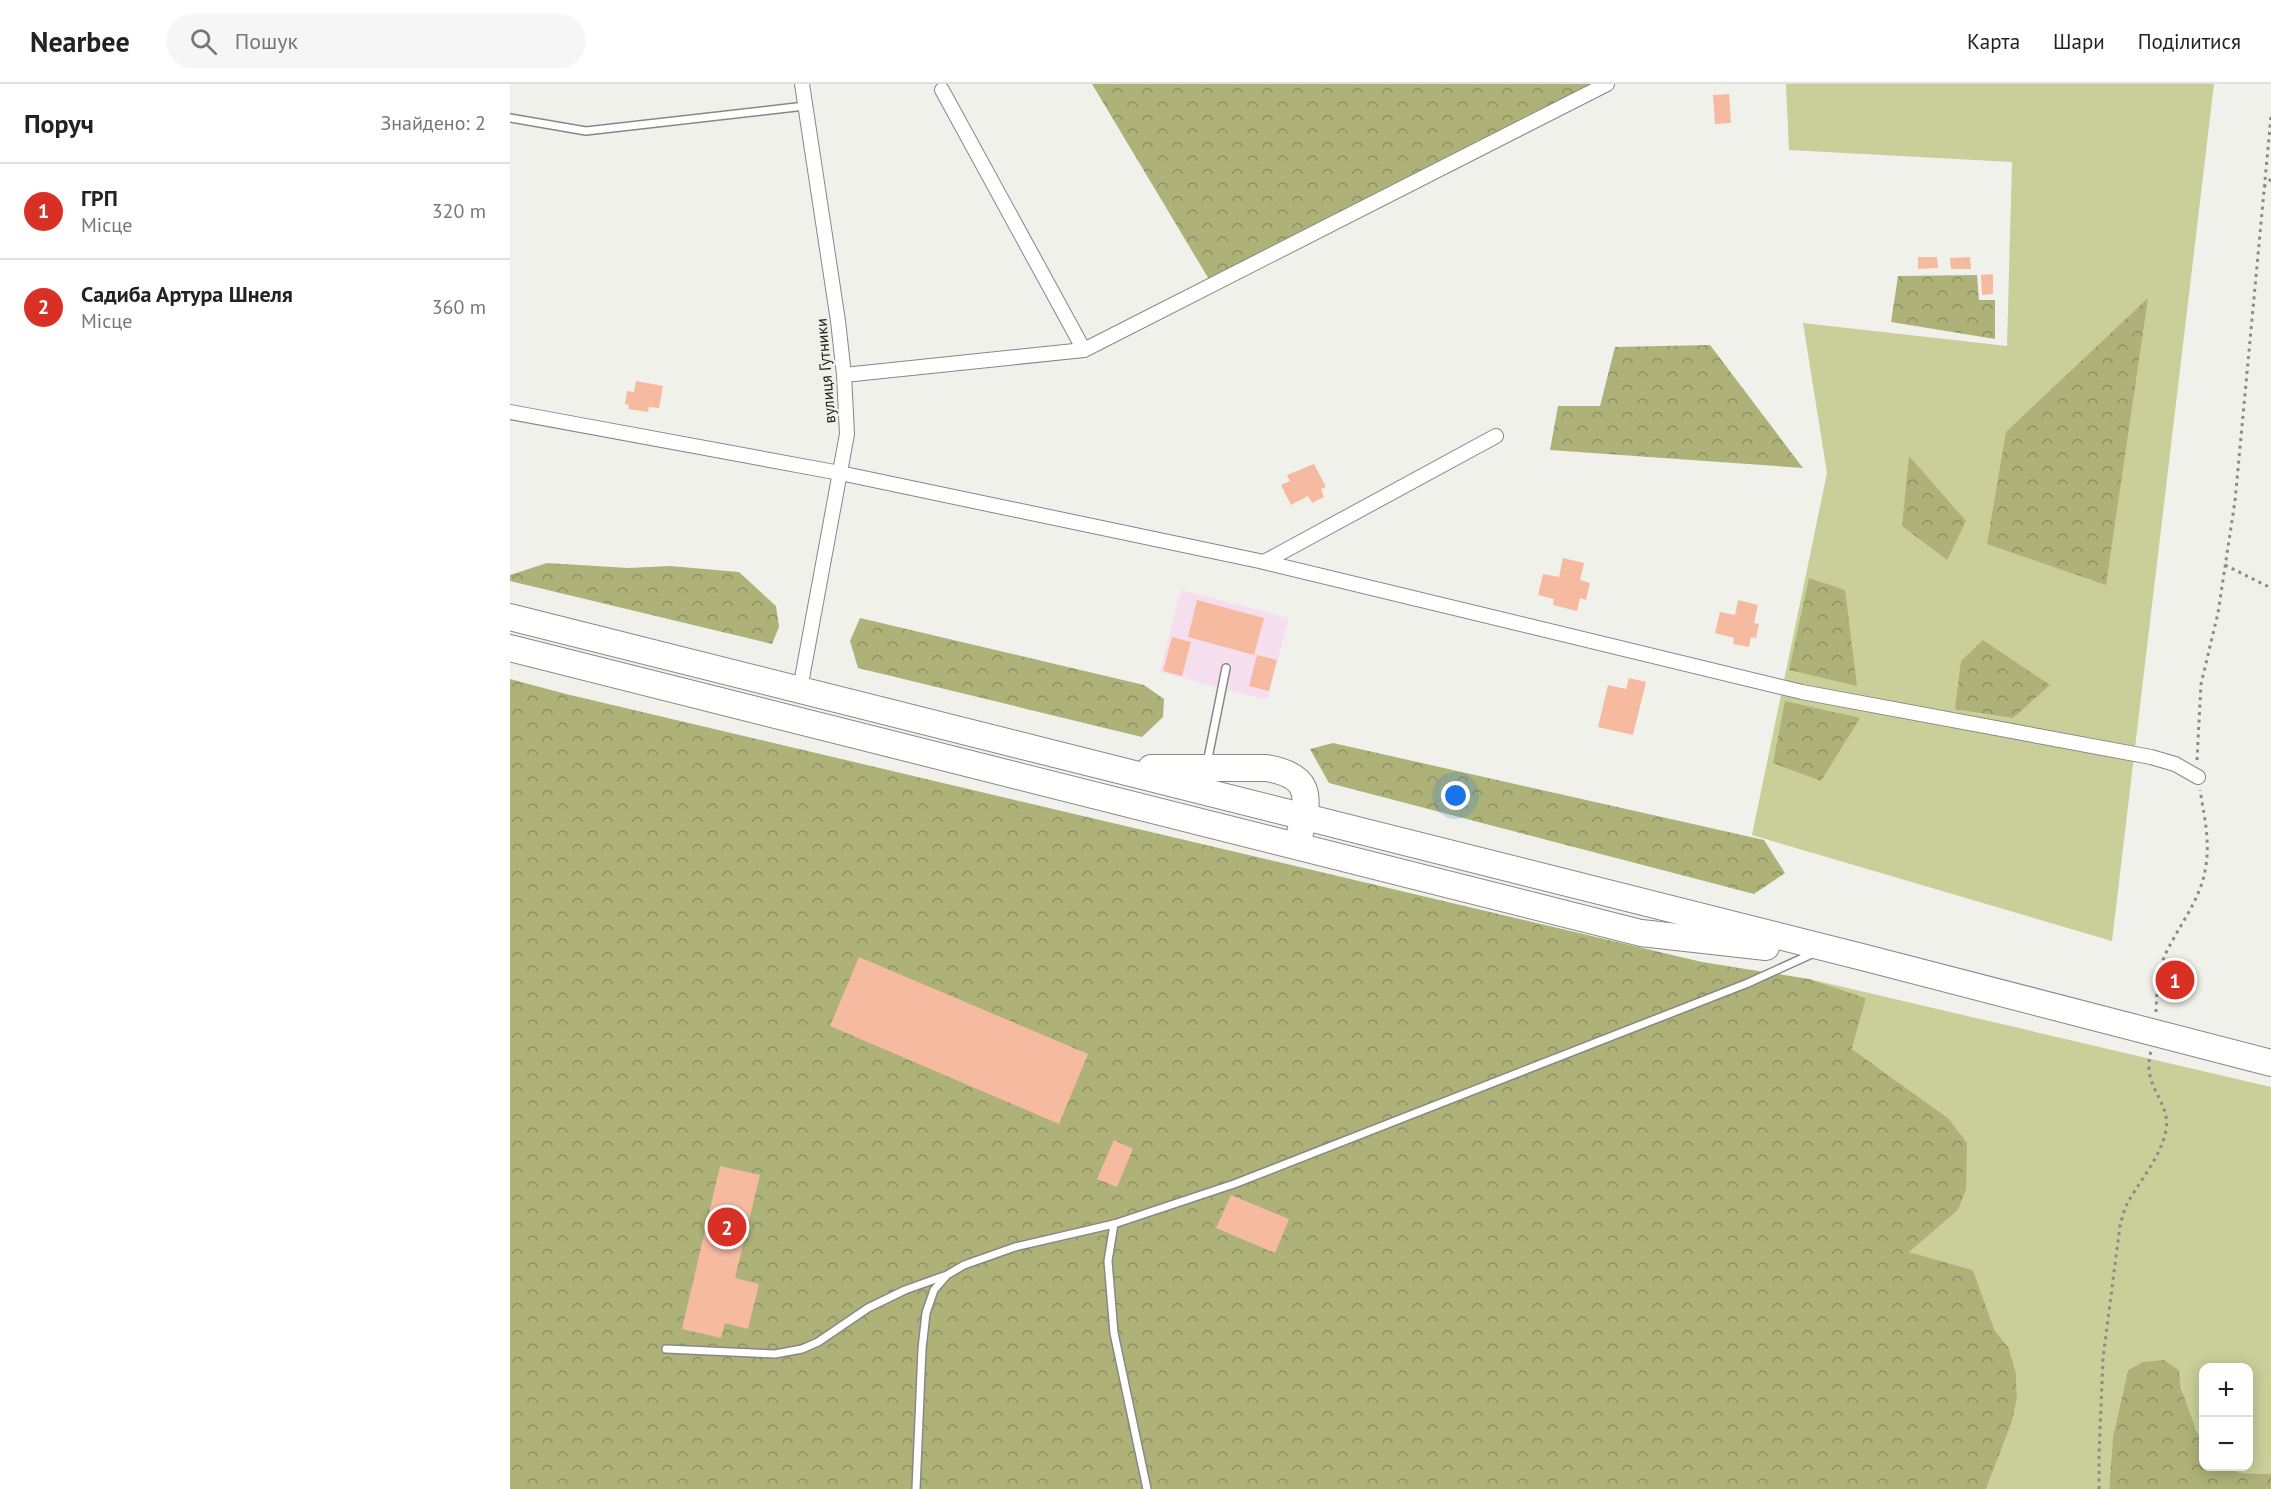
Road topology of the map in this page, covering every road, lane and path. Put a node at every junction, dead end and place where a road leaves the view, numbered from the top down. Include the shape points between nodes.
1 (802, 84) edge
2 (1607, 84) edge
3 (942, 90) dead end
4 (805, 106) junction
5 (2271, 116) edge
6 (510, 118) edge
7 (2271, 179) edge
8 (2263, 188) junction
9 (1084, 350) junction
10 (844, 375) junction
11 (510, 412) edge
12 (1496, 436) dead end
13 (840, 473) junction
14 (1264, 562) junction
15 (2225, 565) junction
16 (2271, 588) edge
17 (510, 617) edge
18 (510, 648) edge
19 (1226, 668) dead end
20 (801, 689) junction
21 (1116, 768) junction
22 (1206, 768) junction
23 (2198, 777) junction
24 (1305, 817) junction
25 (1296, 847) junction
26 (1816, 952) junction
27 (1862, 957) junction
28 (2156, 1034) junction
29 (2271, 1063) edge
30 (1114, 1224) junction
31 (947, 1275) junction
32 (666, 1349) dead end
33 (916, 1489) edge
34 (1147, 1489) edge
35 (2099, 1489) edge

1 - 4 street, вулиця Гутники
2 - 9 street
3 - 9 street
4 - 6 lane via 586,131
4 - 10 street, вулиця Гутники
5 - 8 path
7 - 8 path
8 - 15 path via 2235,501
9 - 10 street
10 - 13 street, вулиця Гутники via 847,434
11 - 13 street
12 - 14 street
13 - 14 street
13 - 20 street, вулиця Гутники
14 - 23 street via 1802,692 2151,757
15 - 16 path
15 - 23 path via 2201,684
17 - 20 highway
18 - 25 highway
19 - 22 lane
20 - 21 highway
21 - 22 highway
21 - 24 highway
22 - 24 highway via 1282,770 1302,784 1307,798
23 - 28 path via 2208,838 2206,865 2194,903 2162,963 2157,986
24 - 25 highway
24 - 27 highway
25 - 26 highway via 1641,933
26 - 27 highway
26 - 30 lane via 1748,983 1234,1184
27 - 28 highway
28 - 29 highway
28 - 35 path via 2148,1064 2149,1078 2166,1113 2166,1130 2126,1206 2120,1226 2103,1358
30 - 31 lane via 1015,1247
30 - 34 lane via 1108,1261 1114,1333
31 - 32 lane via 868,1308 802,1349 776,1354
31 - 33 lane via 934,1290 926,1313 921,1348

